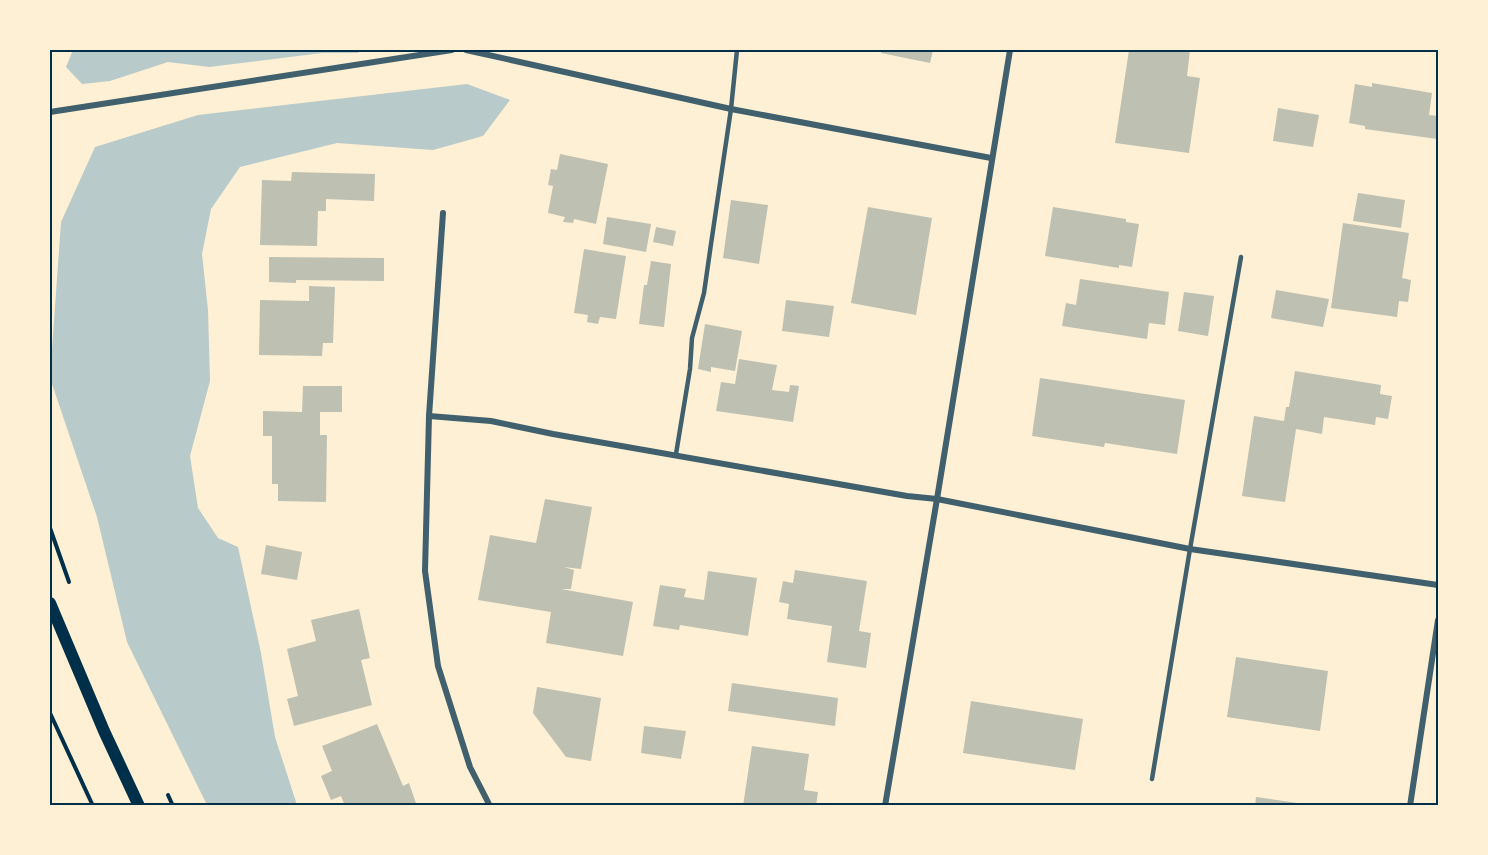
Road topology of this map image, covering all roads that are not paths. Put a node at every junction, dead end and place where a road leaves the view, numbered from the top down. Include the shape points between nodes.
1 (452, 50) edge
2 (466, 50) edge
3 (737, 50) edge
4 (1010, 50) edge
5 (731, 109) junction
6 (50, 112) edge
7 (992, 158) junction
8 (443, 213) dead end
9 (1241, 257) dead end
10 (429, 416) junction
11 (676, 454) junction
12 (937, 499) junction
13 (1190, 549) junction
14 (1438, 585) edge
15 (50, 603) edge
16 (1438, 620) edge
17 (1152, 779) dead end
18 (139, 806) edge
19 (490, 806) edge
20 (885, 806) edge
21 (1410, 806) edge

1 - 6 street
2 - 5 street
3 - 5 lane
4 - 7 street
5 - 7 street
5 - 11 lane
7 - 12 street
8 - 10 street
9 - 13 lane
10 - 11 street via 491,421
10 - 19 street via 425,571 438,666 470,767
11 - 12 street
12 - 13 street
12 - 20 street
13 - 14 street
13 - 17 lane
15 - 18 main road
16 - 21 street

